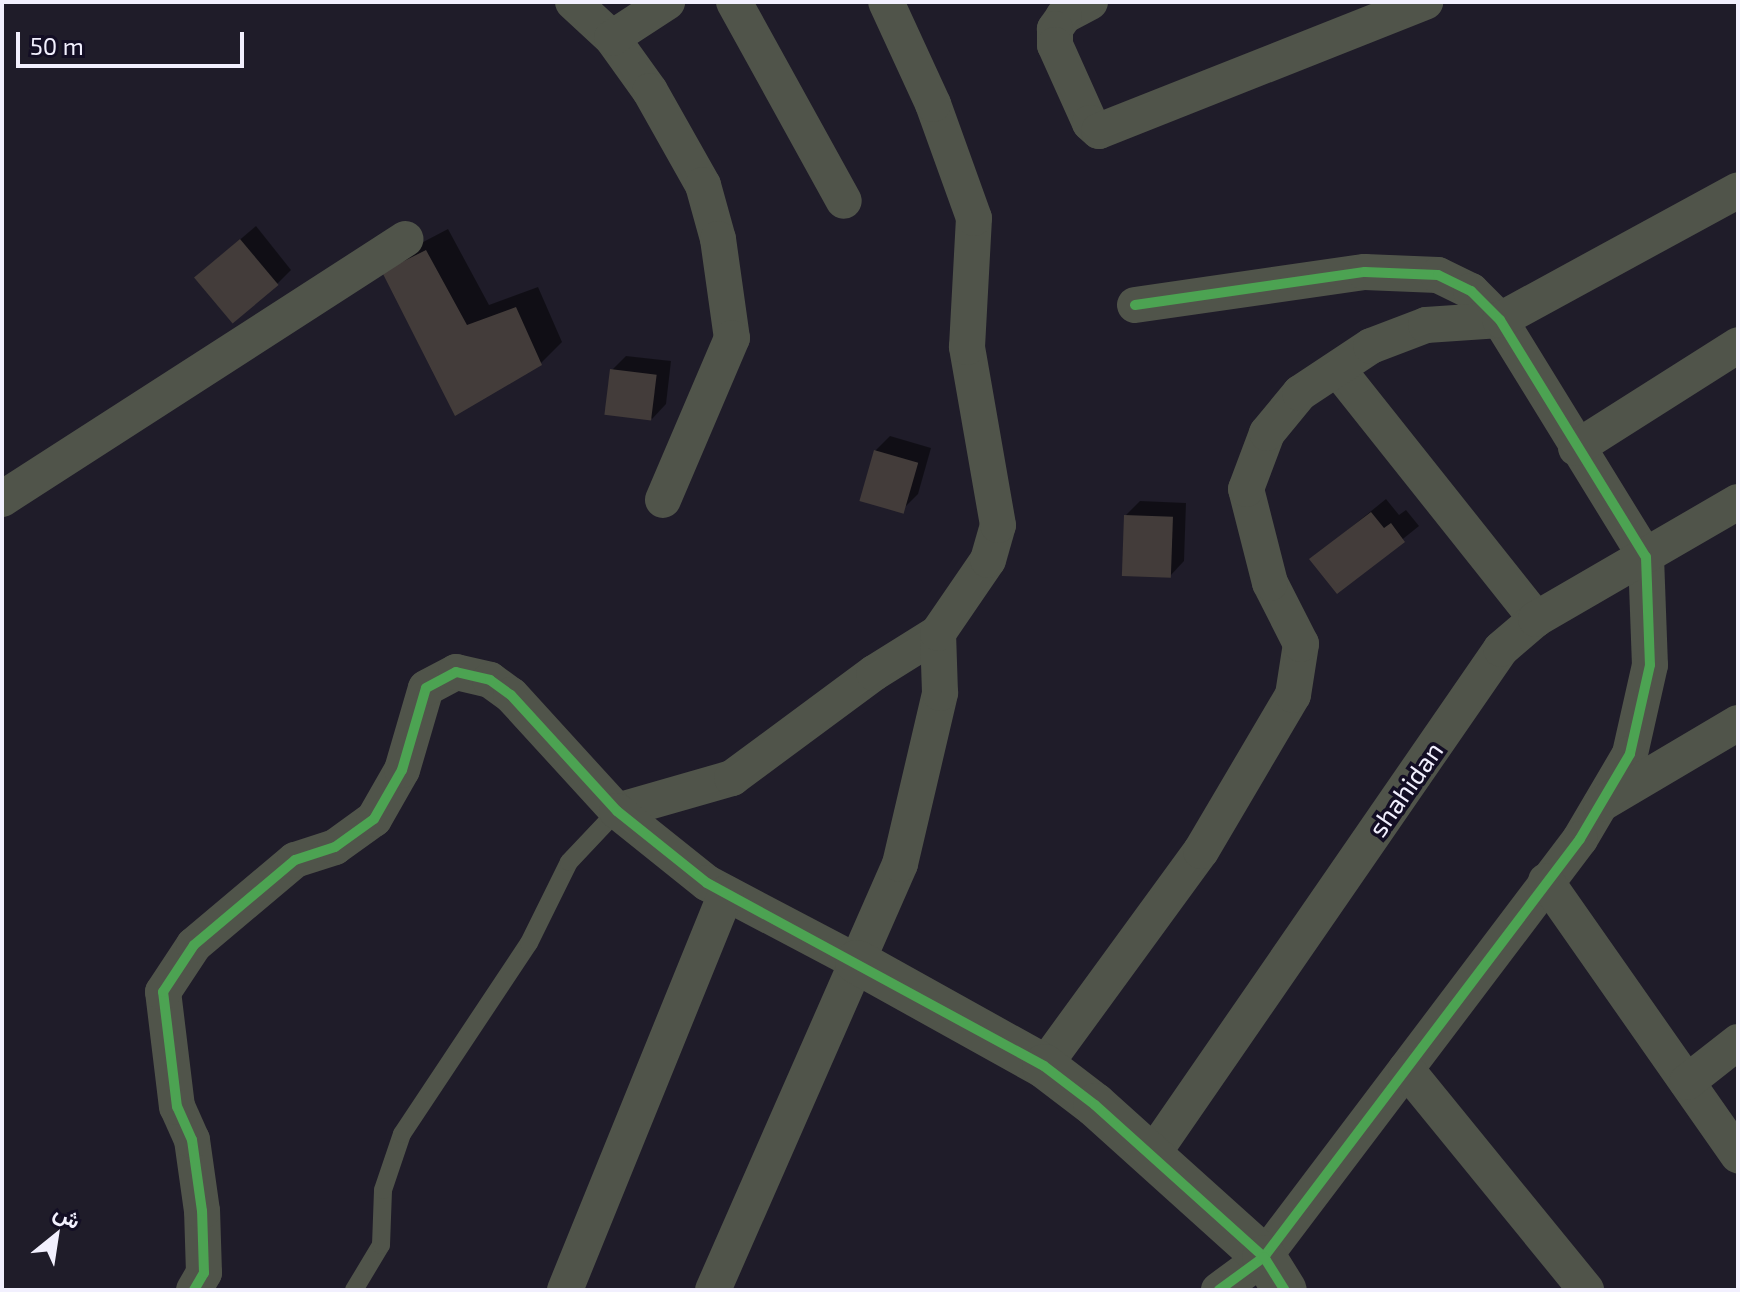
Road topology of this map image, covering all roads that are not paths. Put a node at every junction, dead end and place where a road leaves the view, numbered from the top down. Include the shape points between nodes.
1 (573, 2) edge
2 (667, 2) edge
3 (734, 2) edge
4 (886, 2) edge
5 (1090, 2) edge
6 (1425, 2) edge
7 (612, 38) junction
8 (1738, 190) edge
9 (844, 201) dead end
10 (405, 239) dead end
11 (1135, 305) dead end
12 (1500, 320) junction
13 (1738, 345) edge
14 (1339, 371) junction
15 (1576, 448) junction
16 (2, 499) edge
17 (663, 500) dead end
18 (1737, 506) edge
19 (1646, 557) junction
20 (1536, 619) junction
21 (938, 633) junction
22 (1738, 723) edge
23 (1600, 805) junction
24 (617, 811) junction
25 (1546, 881) junction
26 (726, 893) junction
27 (857, 962) junction
28 (1738, 1042) edge
29 (1044, 1066) junction
30 (1406, 1069) junction
31 (1687, 1082) junction
32 (1738, 1155) edge
33 (1150, 1158) junction
34 (1274, 1274) edge
35 (725, 1286) edge
36 (194, 1290) edge
37 (354, 1290) edge
38 (565, 1290) edge
39 (1219, 1290) edge
40 (1586, 1290) edge

1 - 7 street
2 - 7 street
3 - 9 street
4 - 21 street via 933,104 974,218 967,347 998,525 988,560
5 - 6 street via 1064,16 1055,29 1055,45 1090,123 1099,131
7 - 17 street via 650,91 703,185 718,239 732,338
8 - 12 street
10 - 16 street
11 - 12 street via 1365,272 1409,273 1438,275 1460,286
12 - 14 street via 1426,325 1371,346
12 - 15 street
13 - 15 street
14 - 20 street
14 - 29 street via 1300,393 1267,433 1246,489 1270,583 1301,644 1293,695 1201,851
15 - 19 street
18 - 19 street, shahidan
19 - 20 street, shahidan
19 - 23 street via 1650,665 1630,754
20 - 33 street, shahidan via 1501,649
21 - 24 street via 874,673 732,778
21 - 27 street via 940,693 915,807 900,864
22 - 23 street
23 - 25 street
24 - 26 street
24 - 36 street via 511,695 490,680 456,672 426,688 402,770 374,819 335,847 295,860 194,945 163,992 177,1107 192,1140 202,1211 204,1273
24 - 37 lane via 569,862 529,943 402,1134 383,1190 381,1245
25 - 30 street
25 - 31 street
26 - 27 street
26 - 38 street
27 - 29 street
27 - 35 street
28 - 31 street
29 - 33 street
30 - 34 street
30 - 40 street
31 - 32 street
33 - 34 street
34 - 39 street

